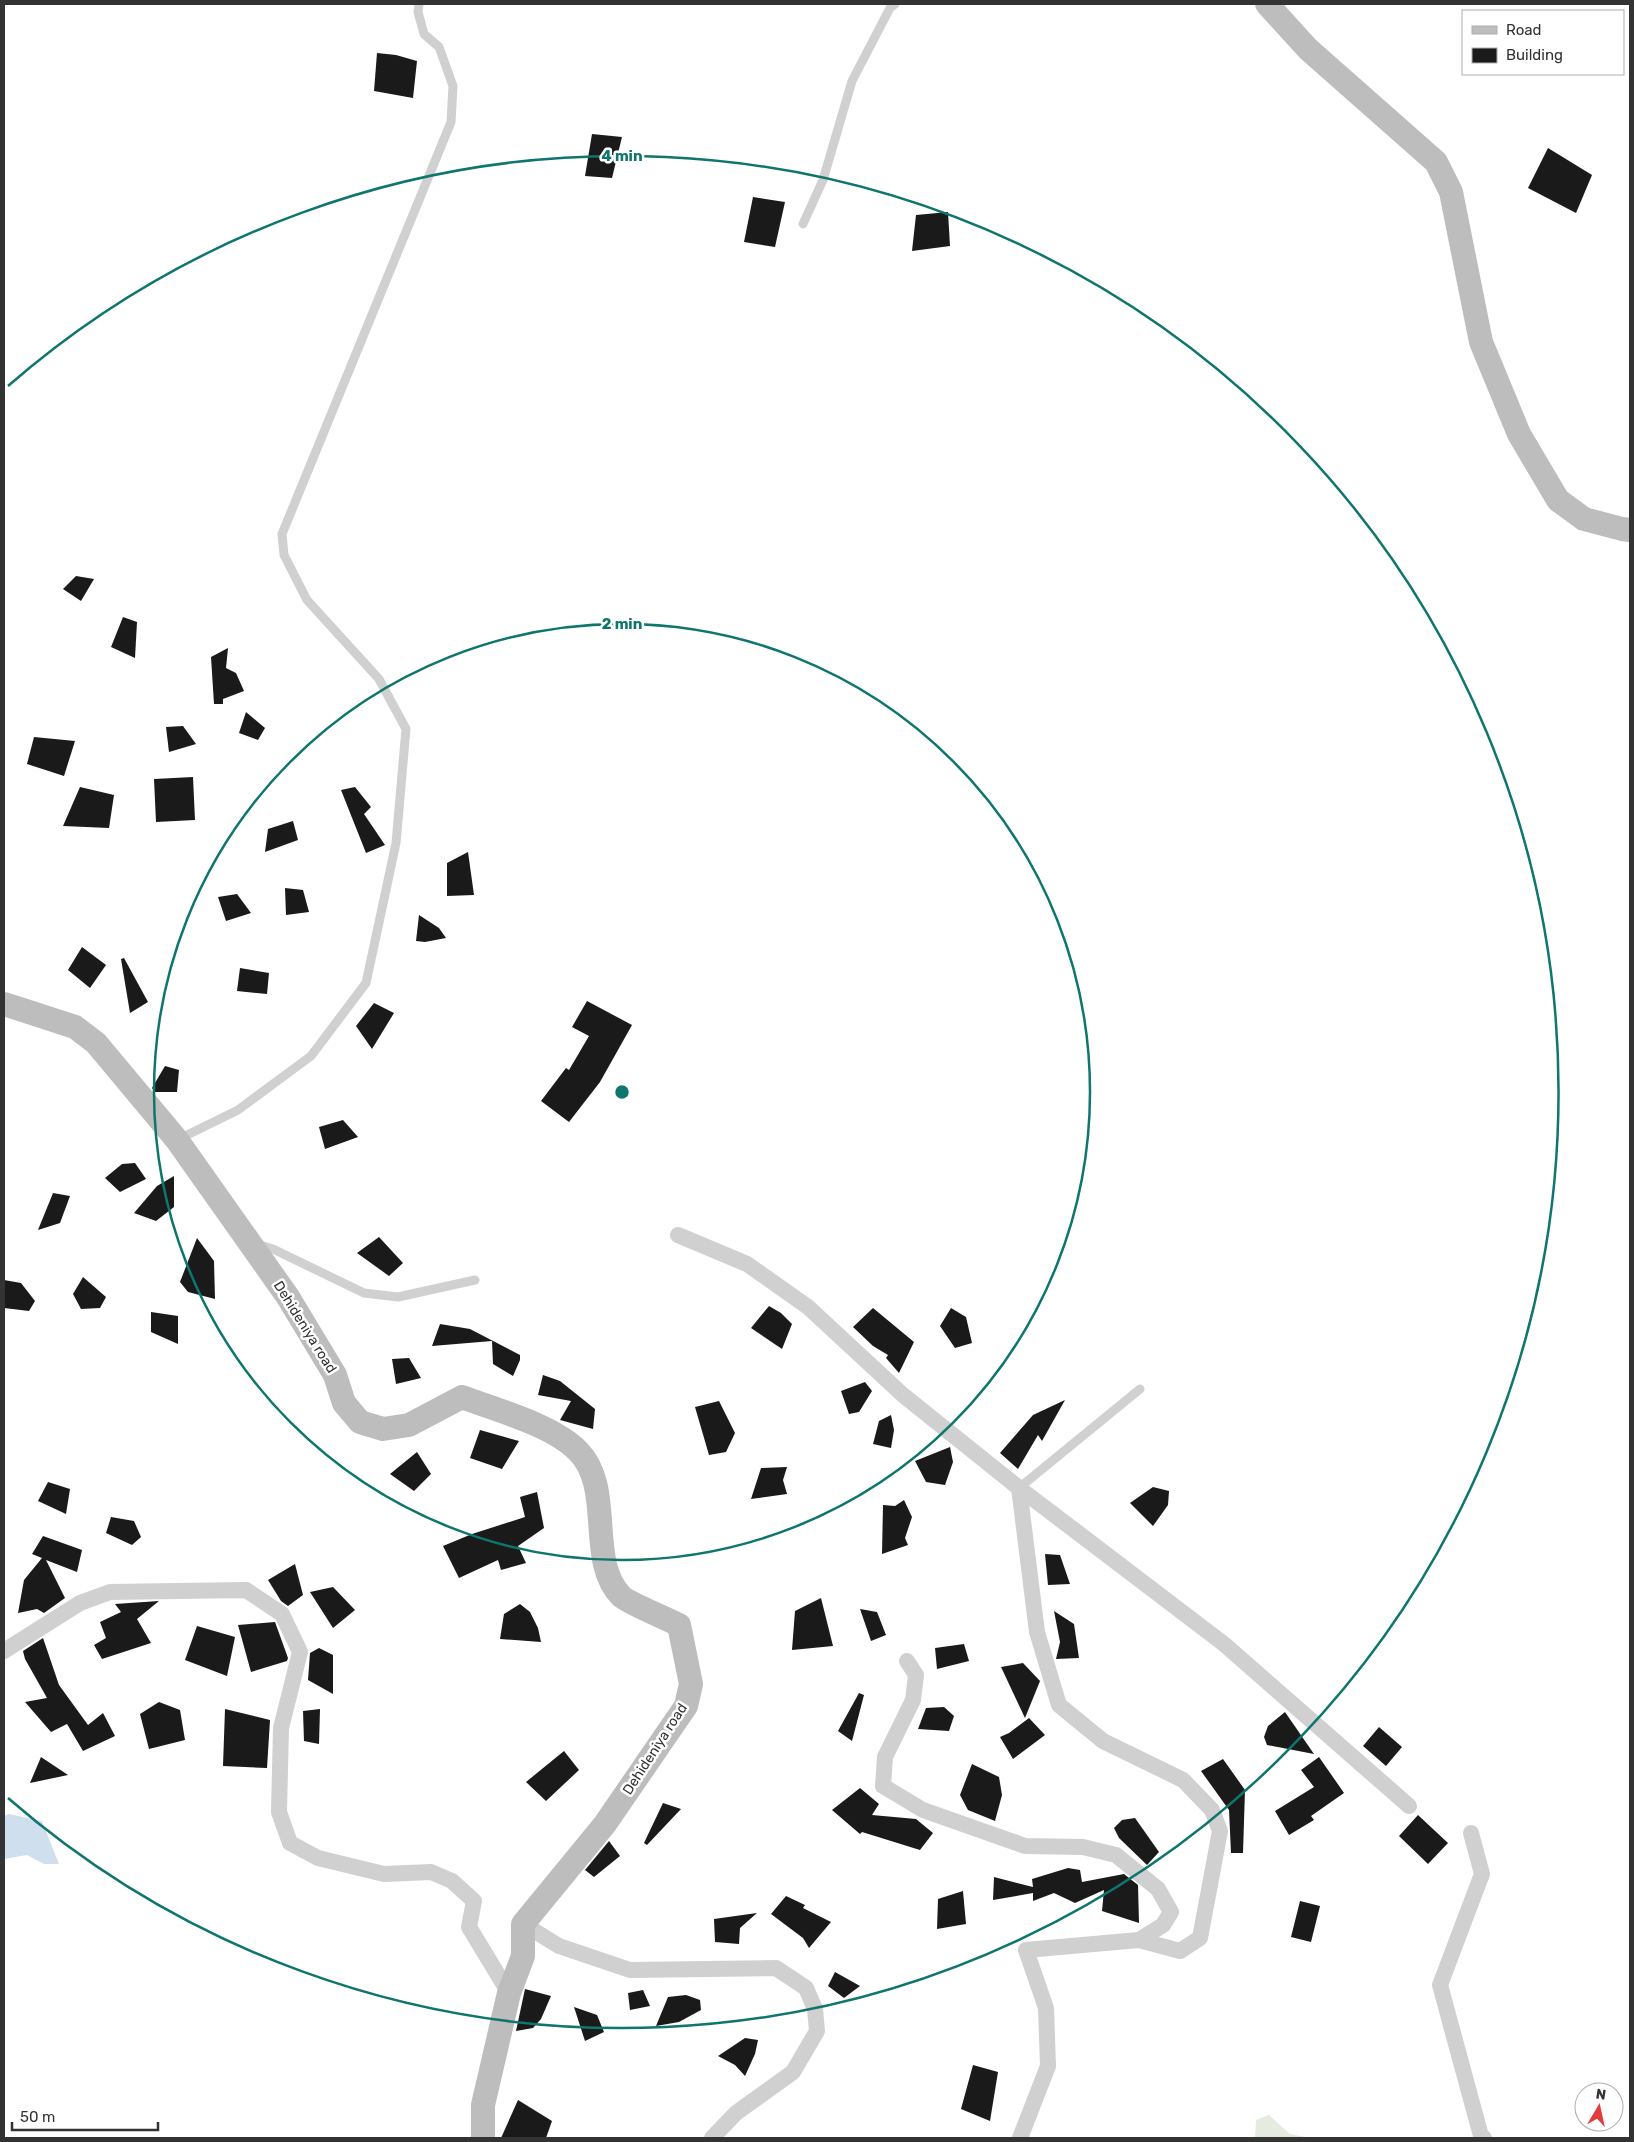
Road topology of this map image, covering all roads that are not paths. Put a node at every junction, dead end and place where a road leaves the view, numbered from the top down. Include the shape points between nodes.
1 (419, 4) edge
2 (894, 4) edge
3 (1267, 4) edge
4 (803, 224) dead end
5 (1630, 530) edge
6 (4, 1004) edge
7 (177, 1140) junction
8 (678, 1235) dead end
9 (247, 1240) junction
10 (475, 1280) dead end
11 (1140, 1389) dead end
12 (1019, 1488) junction
13 (4, 1651) edge
14 (907, 1661) dead end
15 (1409, 1806) dead end
16 (1471, 1833) dead end
17 (524, 1924) junction
18 (1139, 1940) junction
19 (509, 1993) junction
20 (483, 2138) edge
21 (712, 2138) edge
22 (1020, 2138) edge
23 (1484, 2138) edge

1 - 7 lane via 424,34 439,47 453,86 451,122 282,534 284,555 307,600 379,679 406,729 396,843 366,982 317,1049 238,1110
2 - 4 lane via 852,81 823,180
3 - 5 street via 1308,49 1436,162 1451,192 1481,342 1519,434 1558,500 1584,519
6 - 7 street, Dehideniya road via 75,1027 96,1043
7 - 9 street, Dehideniya road
8 - 12 street via 747,1264 808,1307 903,1395
9 - 10 lane via 364,1293 398,1297
9 - 17 street, Dehideniya road via 288,1297 335,1375 344,1403 360,1422 383,1429 409,1426 462,1398 554,1432 579,1451 595,1476 607,1574 622,1597 679,1625 691,1684 686,1706 605,1824
11 - 12 lane
12 - 15 street via 1224,1644
12 - 18 street via 1037,1632 1059,1705 1103,1741 1183,1780 1212,1810 1220,1831 1200,1938 1180,1951
13 - 19 street via 80,1603 110,1592 246,1590 282,1614 300,1652 280,1728 279,1812 290,1843 318,1858 384,1874 431,1872 452,1881 474,1901 469,1927
14 - 18 street via 916,1675 913,1700 885,1757 883,1786 923,1810 1026,1846 1083,1846 1116,1855 1158,1889 1171,1912 1163,1925
16 - 23 street via 1482,1874 1440,1985
17 - 19 street via 523,1956
17 - 21 street via 559,1946 630,1970 776,1968 806,1988 815,2009 816,2030 793,2072 736,2113
18 - 22 street via 1026,1950 1046,2008 1048,2066
19 - 20 street via 483,2105

